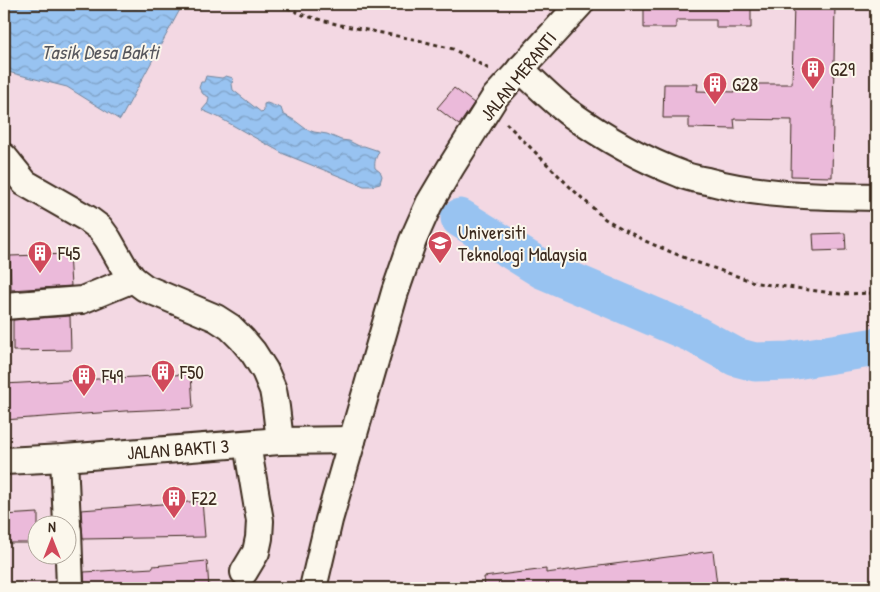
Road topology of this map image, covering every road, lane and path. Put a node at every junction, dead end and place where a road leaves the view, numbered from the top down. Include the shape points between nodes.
1 (280, 4) edge
2 (572, 7) edge
3 (515, 75) junction
4 (489, 107) junction
5 (4, 157) edge
6 (876, 197) edge
7 (133, 279) junction
8 (876, 293) edge
9 (4, 306) edge
10 (352, 440) junction
11 (280, 441) junction
12 (247, 444) junction
13 (64, 458) junction
14 (4, 461) edge
15 (67, 514) edge
16 (69, 564) edge
17 (244, 572) dead end
18 (70, 588) edge
19 (312, 588) edge

1 - 3 path via 303,15 340,25 453,49
2 - 3 street, JALAN MERANTI
3 - 4 street, JALAN MERANTI
3 - 6 street via 606,138 682,175 723,186 767,192
4 - 8 path via 605,219 645,242 757,282 840,294
4 - 10 street, JALAN MERANTI via 429,204 413,240
5 - 7 street via 24,182 100,228
7 - 9 street via 82,300
7 - 11 street via 144,288 216,318 230,327 254,352 273,390
10 - 11 street, JALAN BAKTI 3
10 - 19 street, JALAN MERANTI
11 - 12 street, JALAN BAKTI 3
12 - 13 street, JALAN BAKTI 3
12 - 17 street via 260,521 256,552
13 - 14 street, JALAN BAKTI 3
13 - 15 street
16 - 18 street

